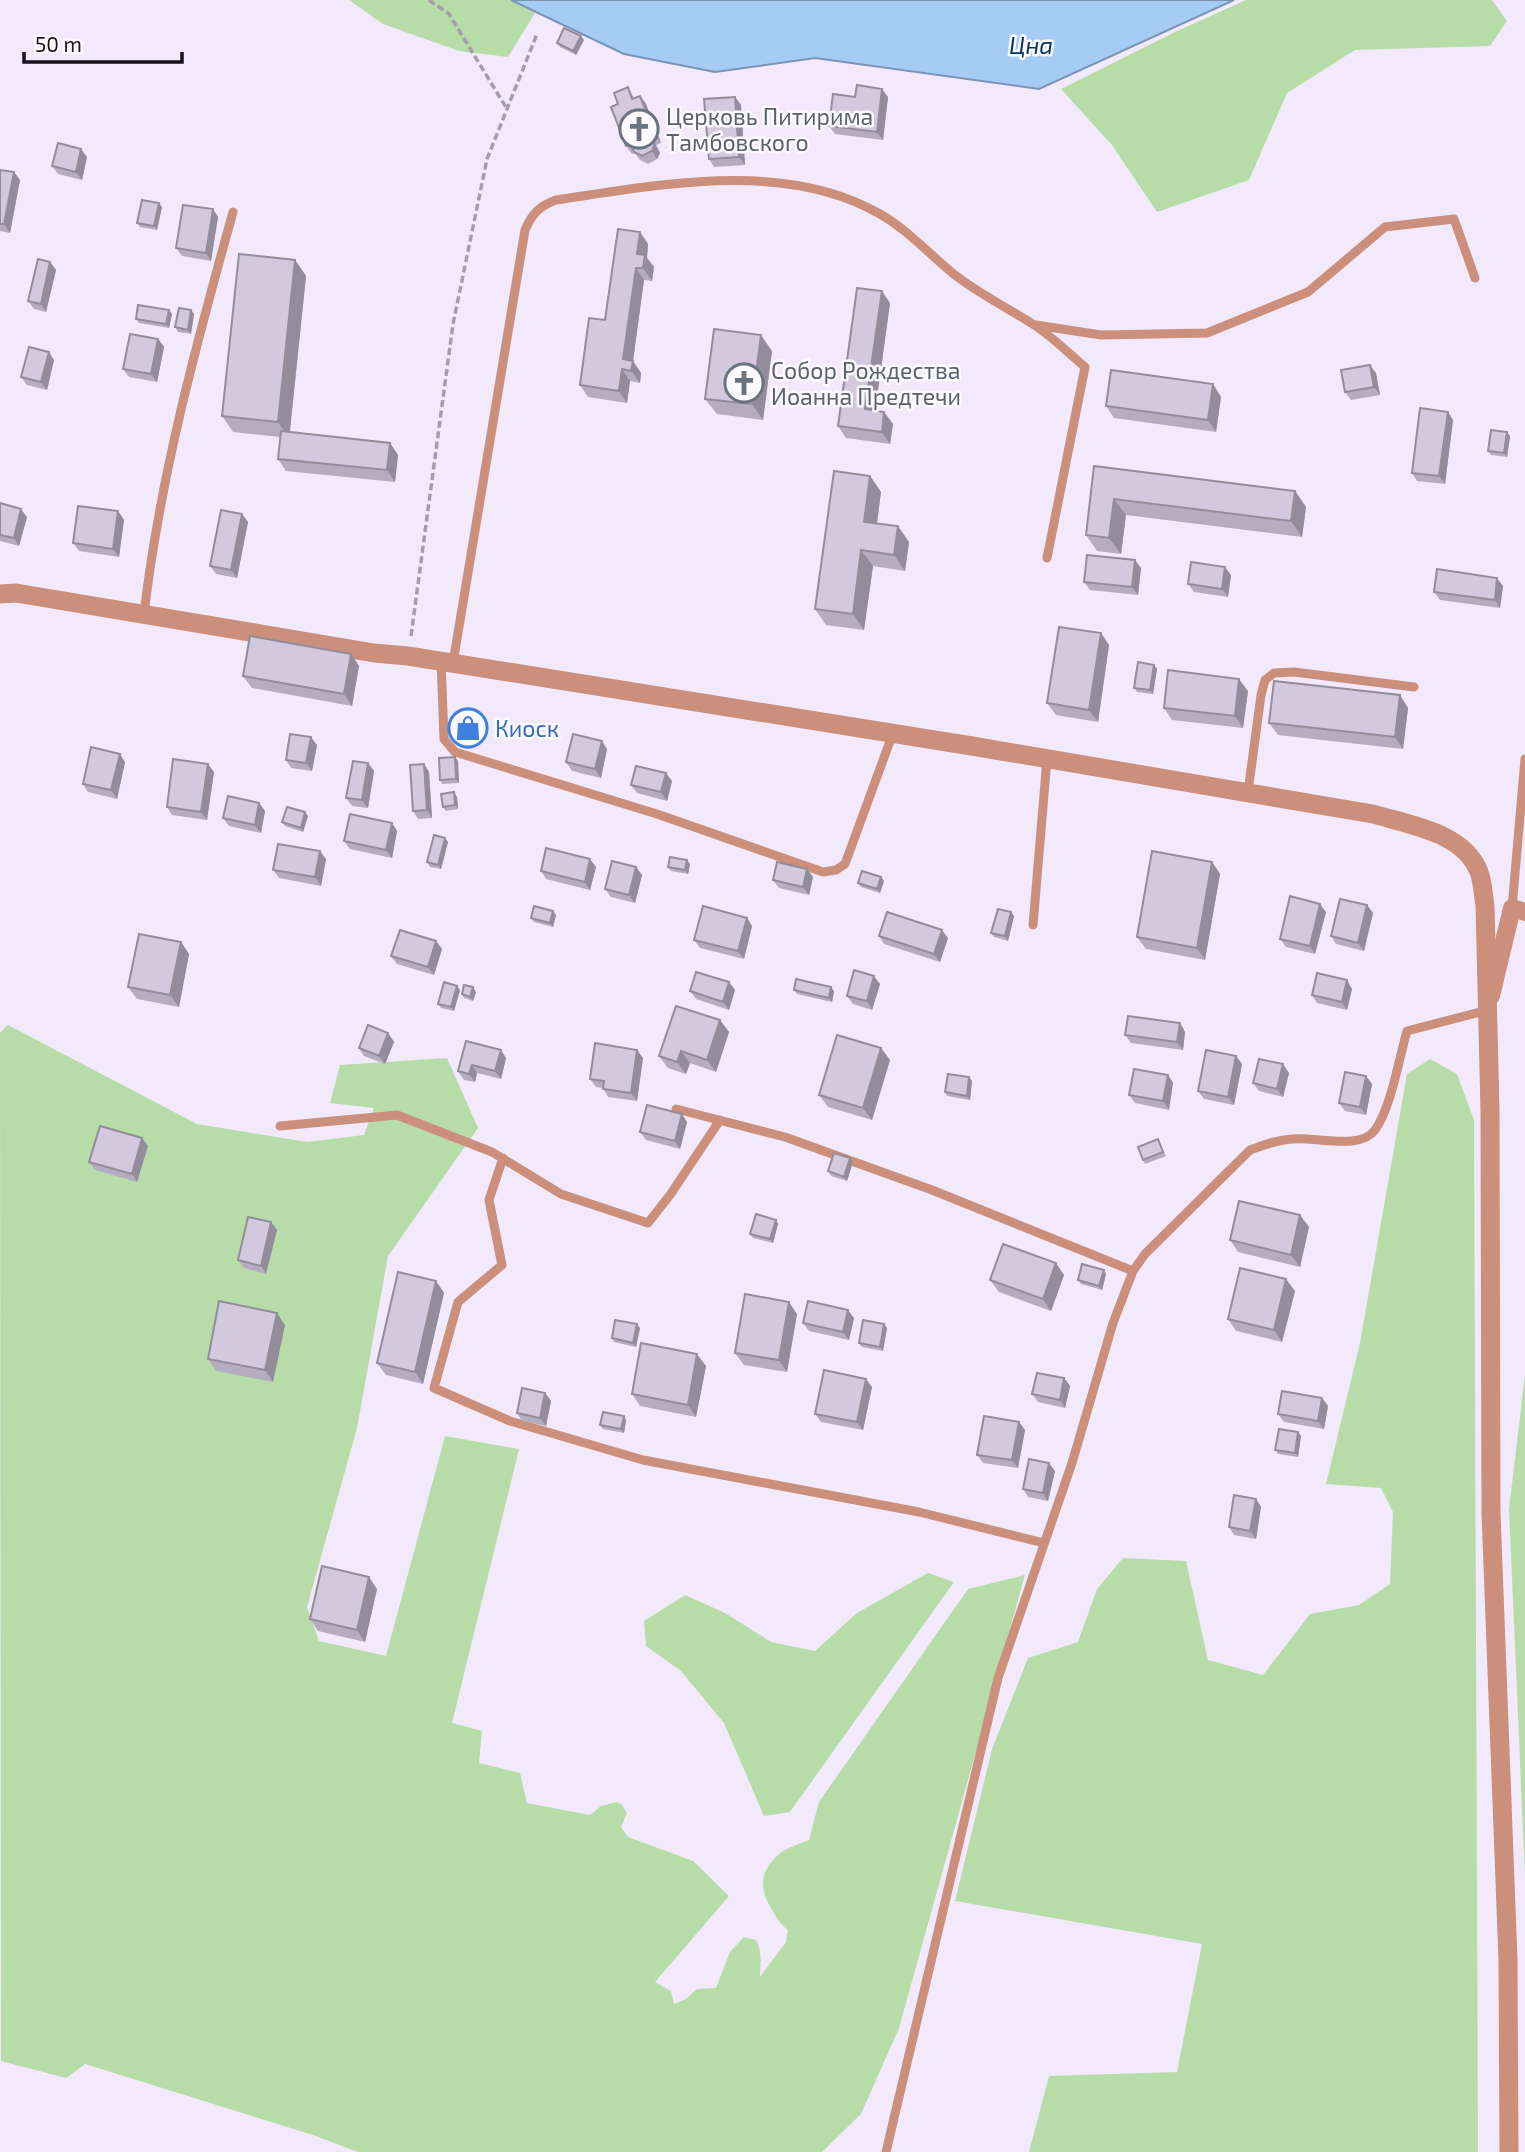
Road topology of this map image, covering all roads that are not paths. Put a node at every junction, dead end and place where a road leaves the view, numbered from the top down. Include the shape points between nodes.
1 (233, 212) dead end
2 (1475, 278) dead end
3 (1034, 324) junction
4 (1047, 558) dead end
5 (0, 594) edge
6 (144, 614) junction
7 (447, 662) junction
8 (1414, 687) dead end
9 (893, 733) junction
10 (1047, 759) junction
11 (1525, 759) edge
12 (1248, 792) junction
13 (1519, 910) edge
14 (1033, 925) dead end
15 (1488, 1010) junction
16 (676, 1109) edge
17 (720, 1120) junction
18 (280, 1126) dead end
19 (503, 1158) junction
20 (1133, 1271) junction
21 (1044, 1543) junction
22 (886, 2152) edge
23 (1509, 2152) edge

1 - 6 lane via 186,384 150,559
2 - 3 lane via 1454,219 1385,227 1308,292 1208,333 1101,335
3 - 4 lane via 1085,367
3 - 7 lane via 956,275 881,215 817,188 754,181 666,184 543,205 525,230
5 - 6 street
6 - 7 street
7 - 9 street
7 - 9 lane via 444,739 455,752 657,814 823,872 845,864
8 - 12 lane via 1274,673 1265,680 1261,695
9 - 10 street
10 - 12 street
10 - 14 lane
11 - 13 lane
12 - 15 street via 1373,814 1437,833 1464,849 1479,872 1485,905
13 - 15 street
15 - 20 lane via 1407,1031 1386,1108 1371,1135 1350,1142 1272,1141 1250,1150
15 - 23 street via 1492,1513 1508,1960
16 - 17 lane
17 - 19 lane via 648,1223 561,1194
17 - 20 lane via 785,1137 932,1190
18 - 19 lane via 397,1115
19 - 21 lane via 489,1200 502,1265 458,1302 434,1388 510,1421 643,1460 919,1513
20 - 21 lane
21 - 22 lane via 998,1678

